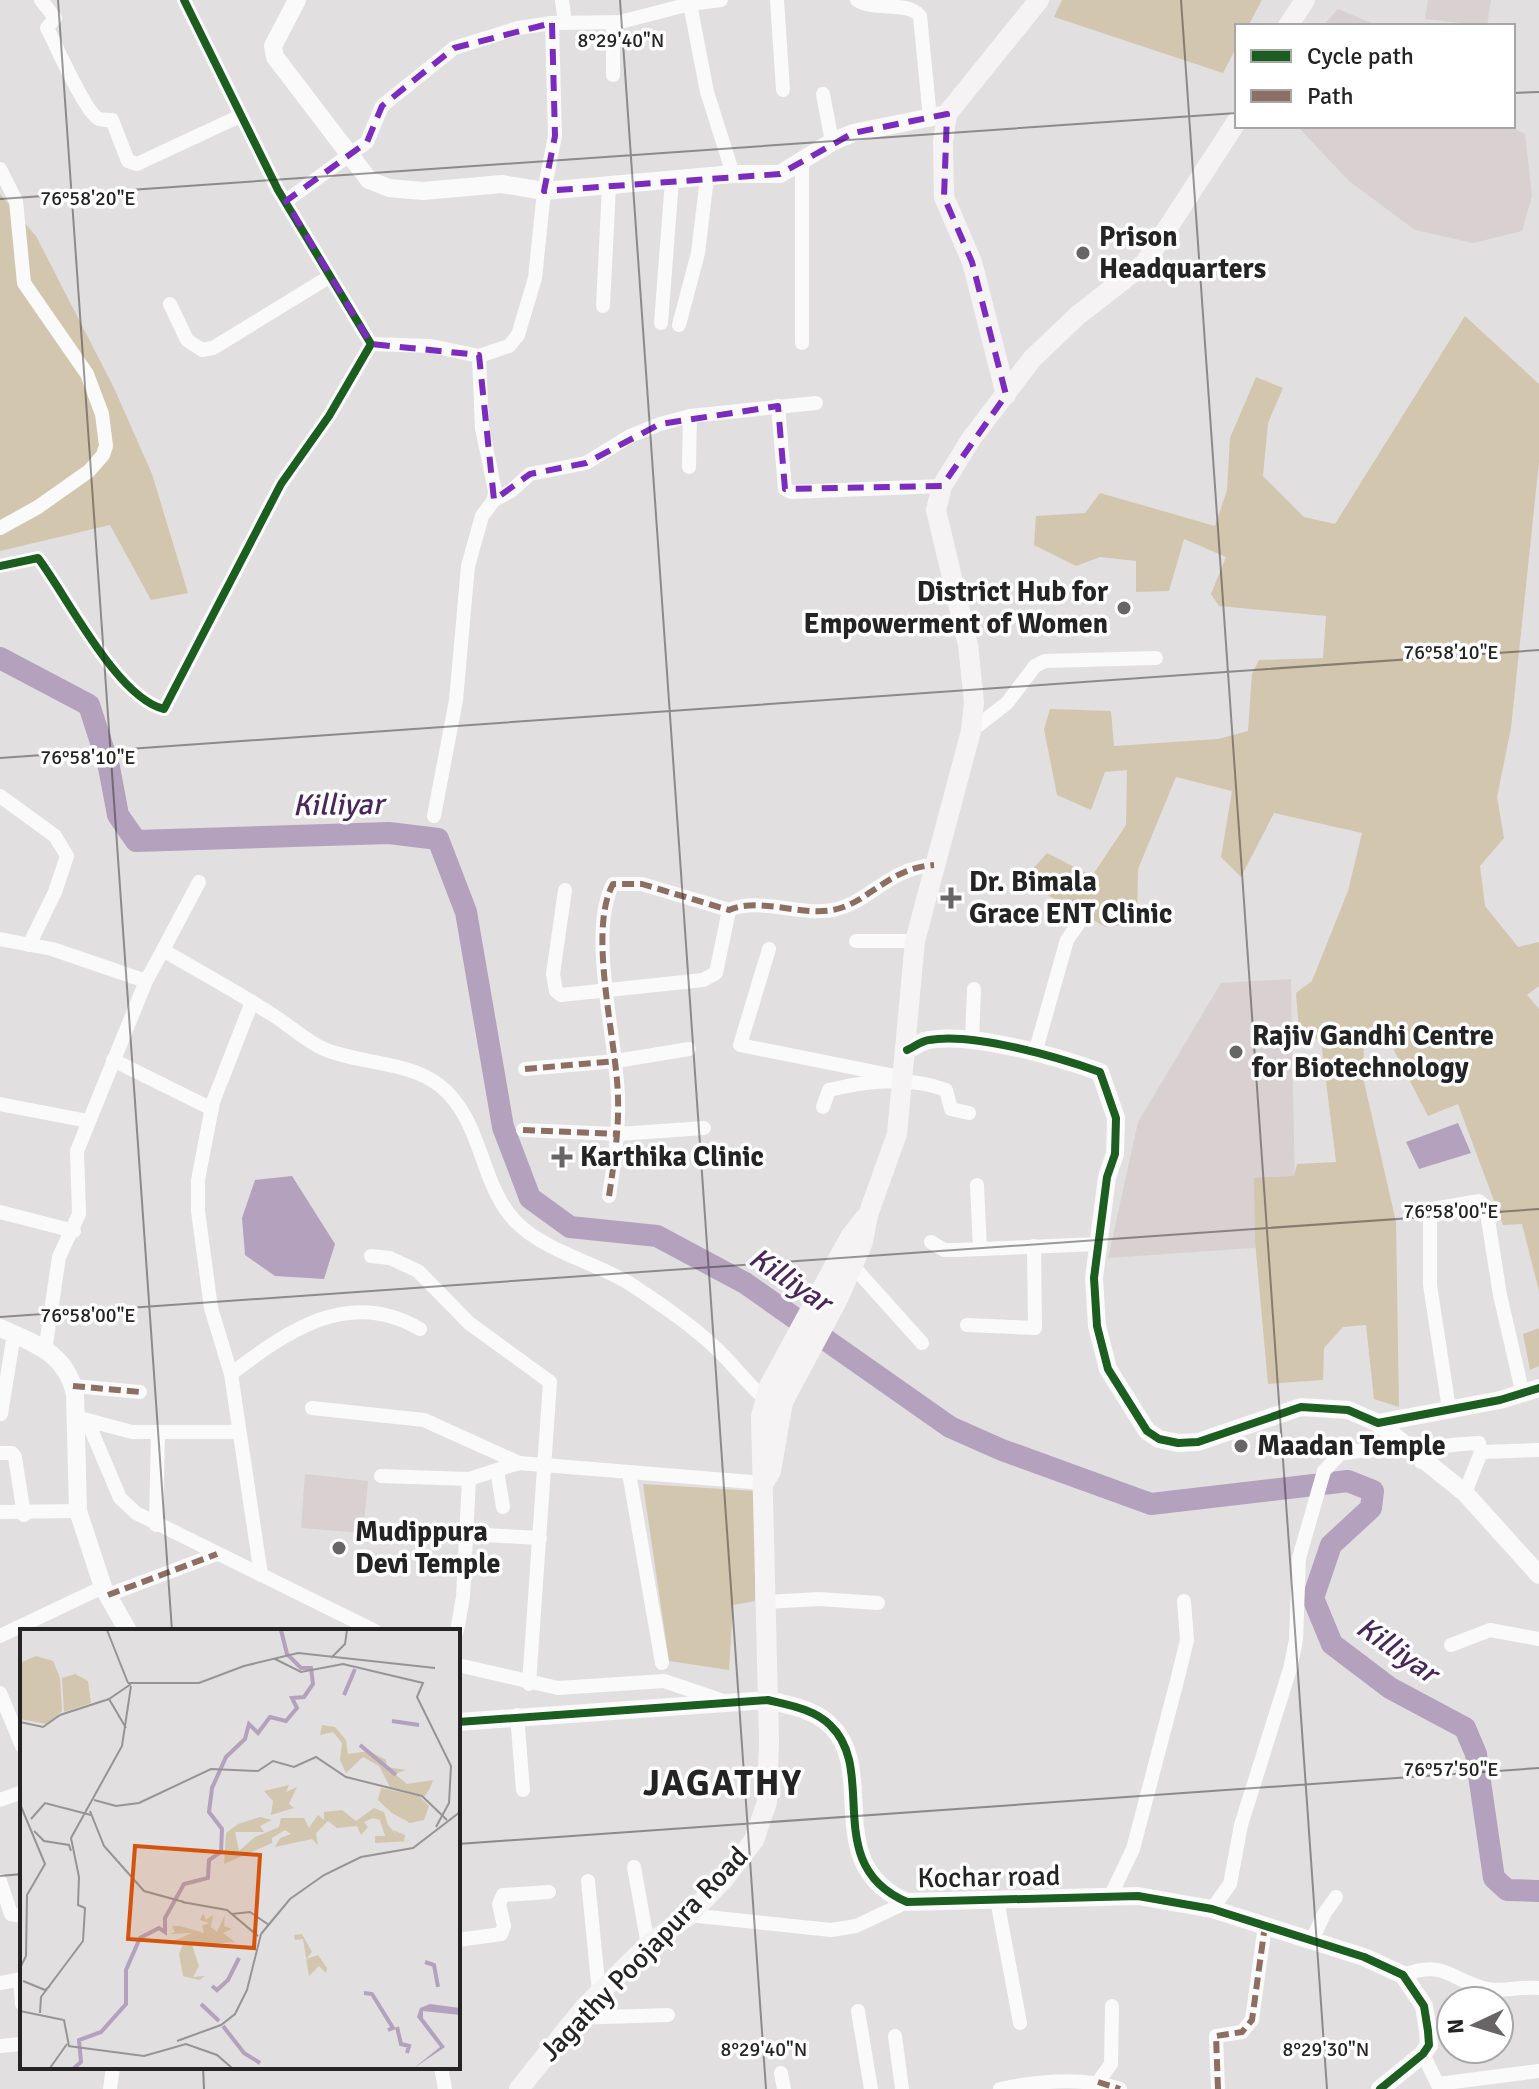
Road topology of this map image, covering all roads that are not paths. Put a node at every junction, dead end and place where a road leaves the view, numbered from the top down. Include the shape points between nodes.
1 (41, 0) edge
2 (184, 0) edge
3 (297, 0) edge
4 (562, 0) edge
5 (721, 0) edge
6 (777, 0) edge
7 (857, 0) edge
8 (1039, 0) edge
9 (1305, 0) edge
10 (690, 4) junction
11 (613, 22) junction
12 (558, 23) junction
13 (1289, 24) edge
14 (613, 75) dead end
15 (783, 90) dead end
16 (823, 94) dead end
17 (240, 116) junction
18 (939, 116) junction
19 (1235, 124) edge
20 (832, 142) junction
21 (351, 153) junction
22 (802, 161) junction
23 (0, 169) edge
24 (733, 174) junction
25 (707, 178) junction
26 (672, 180) junction
27 (609, 186) junction
28 (544, 191) junction
29 (286, 201) junction
30 (329, 277) junction
31 (170, 304) dead end
32 (603, 306) dead end
33 (661, 323) dead end
34 (679, 325) dead end
35 (802, 343) dead end
36 (371, 344) junction
37 (479, 356) junction
38 (1006, 395) junction
39 (816, 403) dead end
40 (778, 406) junction
41 (690, 416) junction
42 (689, 467) dead end
43 (942, 486) junction
44 (494, 500) junction
45 (0, 528) edge
46 (0, 566) edge
47 (1156, 658) dead end
48 (971, 731) junction
49 (0, 796) edge
50 (434, 816) dead end
51 (934, 865) junction
52 (199, 882) dead end
53 (565, 890) dead end
54 (729, 910) junction
55 (1088, 910) dead end
56 (0, 939) edge
57 (856, 941) dead end
58 (915, 941) junction
59 (29, 945) junction
60 (769, 949) dead end
61 (163, 950) junction
62 (146, 981) junction
63 (974, 989) dead end
64 (606, 990) junction
65 (252, 1002) junction
66 (972, 1042) junction
67 (689, 1049) dead end
68 (907, 1050) junction
69 (1035, 1053) junction
70 (113, 1060) junction
71 (616, 1061) junction
72 (525, 1069) dead end
73 (905, 1080) junction
74 (0, 1104) edge
75 (823, 1107) dead end
76 (212, 1109) junction
77 (969, 1113) dead end
78 (88, 1121) junction
79 (704, 1128) dead end
80 (523, 1130) dead end
81 (618, 1134) junction
82 (977, 1185) dead end
83 (609, 1196) dead end
84 (0, 1212) edge
85 (868, 1215) junction
86 (74, 1231) junction
87 (931, 1242) dead end
88 (1097, 1244) junction
89 (1034, 1246) junction
90 (980, 1249) junction
91 (371, 1256) dead end
92 (853, 1266) junction
93 (833, 1291) junction
94 (967, 1325) dead end
95 (420, 1329) dead end
96 (7, 1331) edge
97 (922, 1343) dead end
98 (45, 1351) junction
99 (231, 1374) junction
100 (73, 1386) junction
101 (140, 1392) dead end
102 (1531, 1392) edge
103 (772, 1396) junction
104 (312, 1408) dead end
105 (1449, 1409) junction
106 (1, 1414) edge
107 (82, 1419) junction
108 (1378, 1423) junction
109 (238, 1432) junction
110 (158, 1433) junction
111 (1401, 1444) junction
112 (1539, 1450) edge
113 (1481, 1452) junction
114 (0, 1453) edge
115 (1421, 1462) junction
116 (519, 1463) junction
117 (546, 1464) junction
118 (497, 1470) junction
119 (629, 1473) junction
120 (381, 1476) dead end
121 (469, 1479) junction
122 (765, 1482) junction
123 (1465, 1493) junction
124 (503, 1507) dead end
125 (78, 1511) junction
126 (0, 1512) edge
127 (24, 1515) junction
128 (156, 1525) junction
129 (466, 1534) junction
130 (540, 1538) junction
131 (217, 1554) junction
132 (261, 1575) junction
133 (1539, 1575) edge
134 (105, 1591) junction
135 (1184, 1601) dead end
136 (765, 1602) junction
137 (878, 1603) dead end
138 (38, 1626) edge
139 (127, 1629) edge
140 (371, 1629) edge
141 (457, 1629) edge
142 (20, 1631) edge
143 (0, 1636) edge
144 (1539, 1639) edge
145 (1451, 1645) dead end
146 (662, 1663) dead end
147 (460, 1666) edge
148 (529, 1684) junction
149 (0, 1693) edge
150 (768, 1700) junction
151 (730, 1704) junction
152 (517, 1715) junction
153 (460, 1722) edge
154 (20, 1741) edge
155 (523, 1790) dead end
156 (20, 1793) edge
157 (0, 1800) edge
158 (634, 1867) dead end
159 (0, 1881) edge
160 (588, 1881) dead end
161 (549, 1892) dead end
162 (1110, 1897) junction
163 (1336, 1897) dead end
164 (997, 1900) junction
165 (907, 1902) junction
166 (1212, 1909) junction
167 (689, 1915) junction
168 (20, 1916) edge
169 (1265, 1925) junction
170 (460, 1940) edge
171 (1312, 1940) junction
172 (648, 1945) junction
173 (1403, 1975) junction
174 (20, 1979) edge
175 (0, 1983) edge
176 (1539, 1988) edge
177 (599, 1992) junction
178 (1112, 2006) dead end
179 (858, 2011) dead end
180 (668, 2015) dead end
181 (574, 2018) junction
182 (1020, 2023) dead end
183 (895, 2036) dead end
184 (20, 2044) edge
185 (0, 2046) edge
186 (1423, 2054) junction
187 (113, 2069) edge
188 (441, 2069) edge
189 (1539, 2071) edge
190 (781, 2073) dead end
191 (1098, 2082) junction
192 (526, 2083) edge
193 (1439, 2087) edge
194 (110, 2089) edge
195 (445, 2089) edge
196 (784, 2089) edge
197 (871, 2089) edge
198 (902, 2089) edge
199 (1000, 2089) edge
200 (1120, 2089) edge
201 (1218, 2089) edge
202 (1380, 2089) edge

1 - 17 street via 55,18 47,28 87,109 98,119 112,120 128,161 137,164
2 - 17 street
3 - 21 street via 273,46 275,57
4 - 12 street
5 - 10 street
6 - 15 street
7 - 18 street via 875,7 908,7 920,16
8 - 18 main road
9 - 13 main road
10 - 11 street
10 - 24 street via 707,92
11 - 12 street
11 - 14 street
12 - 21 street via 503,31 454,48 382,106 375,130
12 - 28 street via 555,136
16 - 20 street
17 - 29 street
18 - 20 street
18 - 38 main road via 944,197 972,262
19 - 38 main road via 1145,263 1074,319 1032,359
20 - 22 street
21 - 28 street via 369,180 389,188 423,191 502,184
21 - 29 street
22 - 24 street via 780,174
22 - 35 street
23 - 45 street via 16,201 24,283 87,374 102,414 106,446 89,471
24 - 25 street
25 - 26 street
25 - 34 street via 698,253
26 - 27 street
26 - 33 street
27 - 28 street
27 - 32 street
28 - 37 street via 535,278 518,335 509,346
29 - 30 street
30 - 31 street via 202,350 187,340
30 - 36 street
36 - 37 street via 431,346
36 - 46 street via 281,484 164,709 149,705 108,660 38,558
37 - 44 street via 482,428
38 - 43 main road
39 - 40 street
40 - 41 street
40 - 43 street via 785,489 791,492
41 - 42 street
41 - 44 street via 630,436 586,463 530,474
43 - 48 main road via 936,510 968,645 974,702
44 - 50 street via 482,516 468,566 456,700
47 - 48 street via 1045,661 1035,666 1007,703
48 - 51 main road
49 - 59 street via 55,836 67,856
51 - 54 street via 915,866 832,910 741,904
51 - 58 main road
52 - 61 street
53 - 64 street via 553,974 556,991 567,995
54 - 64 street via 716,973 703,980
54 - 64 street via 642,884 613,884 603,913
55 - 69 street via 1067,940
56 - 59 street
57 - 58 street
58 - 68 main road
59 - 62 street
60 - 73 street via 740,1045
61 - 62 street
61 - 65 street
62 - 70 street
63 - 66 street
64 - 71 street
65 - 76 street
65 - 103 street via 320,1047 438,1084 474,1134 499,1201 518,1223 675,1314
66 - 68 street via 926,1040
66 - 69 street
67 - 71 street
68 - 73 main road
69 - 88 street via 1100,1072 1116,1118 1115,1154
70 - 76 street
70 - 78 street
71 - 72 street
71 - 81 street
73 - 75 street via 829,1090
73 - 77 street via 946,1090 951,1109
73 - 85 main road via 897,1134
74 - 78 street
76 - 99 street via 198,1180 198,1211 211,1308
78 - 86 street via 77,1151 81,1200
79 - 81 street
80 - 81 street
81 - 83 street
82 - 90 street
84 - 86 street
85 - 92 main road
85 - 93 main road via 850,1237
86 - 98 street via 59,1257
87 - 90 street via 944,1250
88 - 89 street
88 - 108 street via 1097,1326 1108,1369 1137,1419 1159,1439 1198,1442 1301,1407 1348,1410
89 - 90 street
89 - 94 street via 1035,1328
91 - 117 street via 418,1271 469,1323 550,1382
92 - 93 main road
92 - 97 street
93 - 103 main road, Jagathy Poojapura Road
95 - 99 street via 384,1312 330,1316 280,1337
96 - 98 street
96 - 106 street
98 - 100 street via 60,1359
99 - 109 street
100 - 101 street
100 - 107 street
102 - 105 street
102 - 105 street via 1500,1295 1486,1207 1479,1201 1433,1209 1430,1285
103 - 122 main road, Jagathy Poojapura Road via 773,1462
104 - 116 street via 424,1420
105 - 108 street
107 - 110 street
107 - 125 street
107 - 128 street via 120,1498
108 - 111 street
109 - 110 street
109 - 132 street
110 - 128 street
111 - 115 street
111 - 166 street via 1340,1454 1324,1471 1299,1558 1290,1669 1241,1825 1230,1884
112 - 113 street
113 - 115 street via 1479,1443 1439,1446
113 - 123 street
114 - 127 street via 15,1457
115 - 123 street
116 - 117 street
116 - 118 street
117 - 119 street
117 - 130 street
118 - 121 street
118 - 124 street
119 - 122 street
119 - 146 street
120 - 121 street
121 - 129 street
122 - 136 main road, Jagathy Poojapura Road
123 - 133 street
125 - 127 street
125 - 134 street
126 - 127 street
128 - 131 street
129 - 130 street
129 - 141 street
130 - 148 street
131 - 132 street
131 - 134 street
132 - 140 street
134 - 138 street
134 - 139 street
135 - 162 street via 1187,1640 1177,1681 1133,1849
136 - 137 street
136 - 150 main road, Jagathy Poojapura Road
142 - 143 street
144 - 145 street via 1490,1630
147 - 148 street
148 - 151 street via 558,1688 664,1681
149 - 154 street
150 - 151 street, Kochar road
150 - 165 street, Kochar road via 803,1709 831,1725 851,1772 858,1844 868,1872 886,1893
150 - 167 main road, Jagathy Poojapura Road via 767,1802 754,1840
151 - 152 street, Kochar road
152 - 153 street, Kochar road
152 - 155 street
156 - 157 street
158 - 172 street
159 - 168 street via 11,1914
160 - 177 street
161 - 170 street via 503,1895 501,1934
162 - 164 street, Kochar road
162 - 166 street, Kochar road via 1138,1896
163 - 171 street
164 - 165 street, Kochar road
164 - 182 street
165 - 167 street via 856,1926 831,1930
166 - 169 street, Kochar road
167 - 172 main road, Jagathy Poojapura Road
169 - 171 street, Kochar road
169 - 201 street via 1252,2020 1242,2032 1216,2036
171 - 173 street, Kochar road
172 - 177 main road, Jagathy Poojapura Road
173 - 176 street via 1433,1967 1485,1989
173 - 186 street via 1424,2006 1429,2045
174 - 175 street
177 - 181 main road, Jagathy Poojapura Road
178 - 191 street via 1111,2064
179 - 197 street
180 - 181 street
181 - 192 main road, Jagathy Poojapura Road
183 - 198 street
184 - 185 street
186 - 193 street
186 - 202 street
187 - 194 street
188 - 195 street
189 - 193 street
190 - 196 street
191 - 199 street
191 - 200 street

